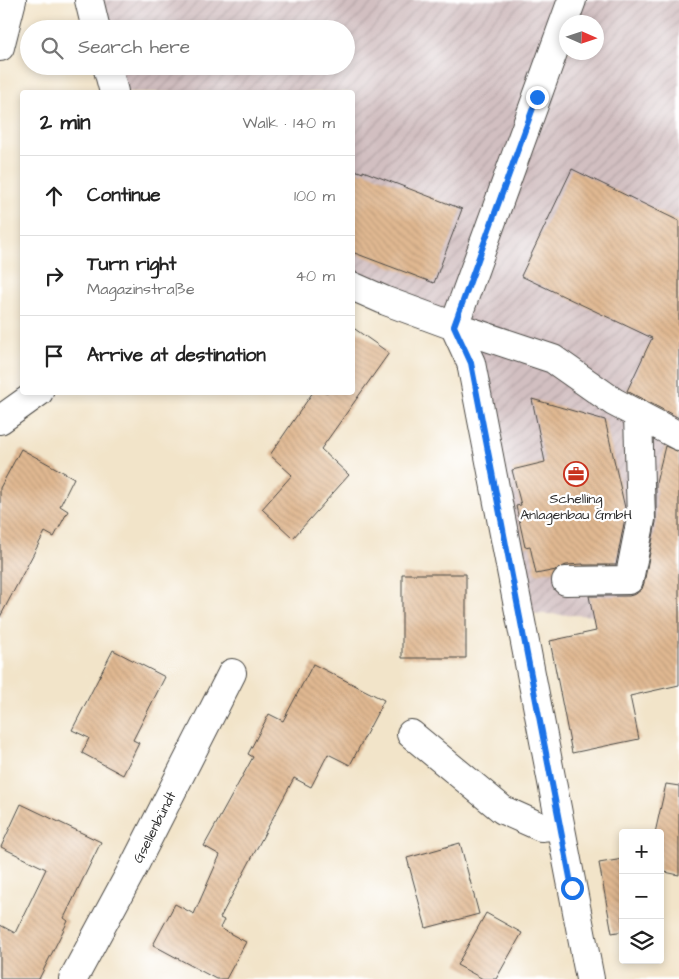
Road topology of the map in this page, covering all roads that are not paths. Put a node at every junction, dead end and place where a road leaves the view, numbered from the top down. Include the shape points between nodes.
1 (12, 0) edge
2 (89, 0) edge
3 (572, 0) edge
4 (94, 20) edge
5 (0, 47) edge
6 (109, 75) edge
7 (113, 90) edge
8 (355, 287) edge
9 (454, 326) junction
10 (35, 395) edge
11 (638, 414) junction
12 (0, 420) edge
13 (679, 436) edge
14 (566, 581) dead end
15 (232, 673) dead end
16 (411, 734) dead end
17 (559, 825) junction
18 (73, 979) edge
19 (590, 979) edge

1 - 5 street
2 - 4 street
3 - 9 street
6 - 7 street
8 - 9 street
9 - 11 street via 552,359 614,402
9 - 17 street via 471,363
10 - 12 street
11 - 13 street
11 - 14 street via 641,519 629,580
15 - 18 street, Gsellenbündt
16 - 17 street via 503,810 541,827
17 - 19 street

